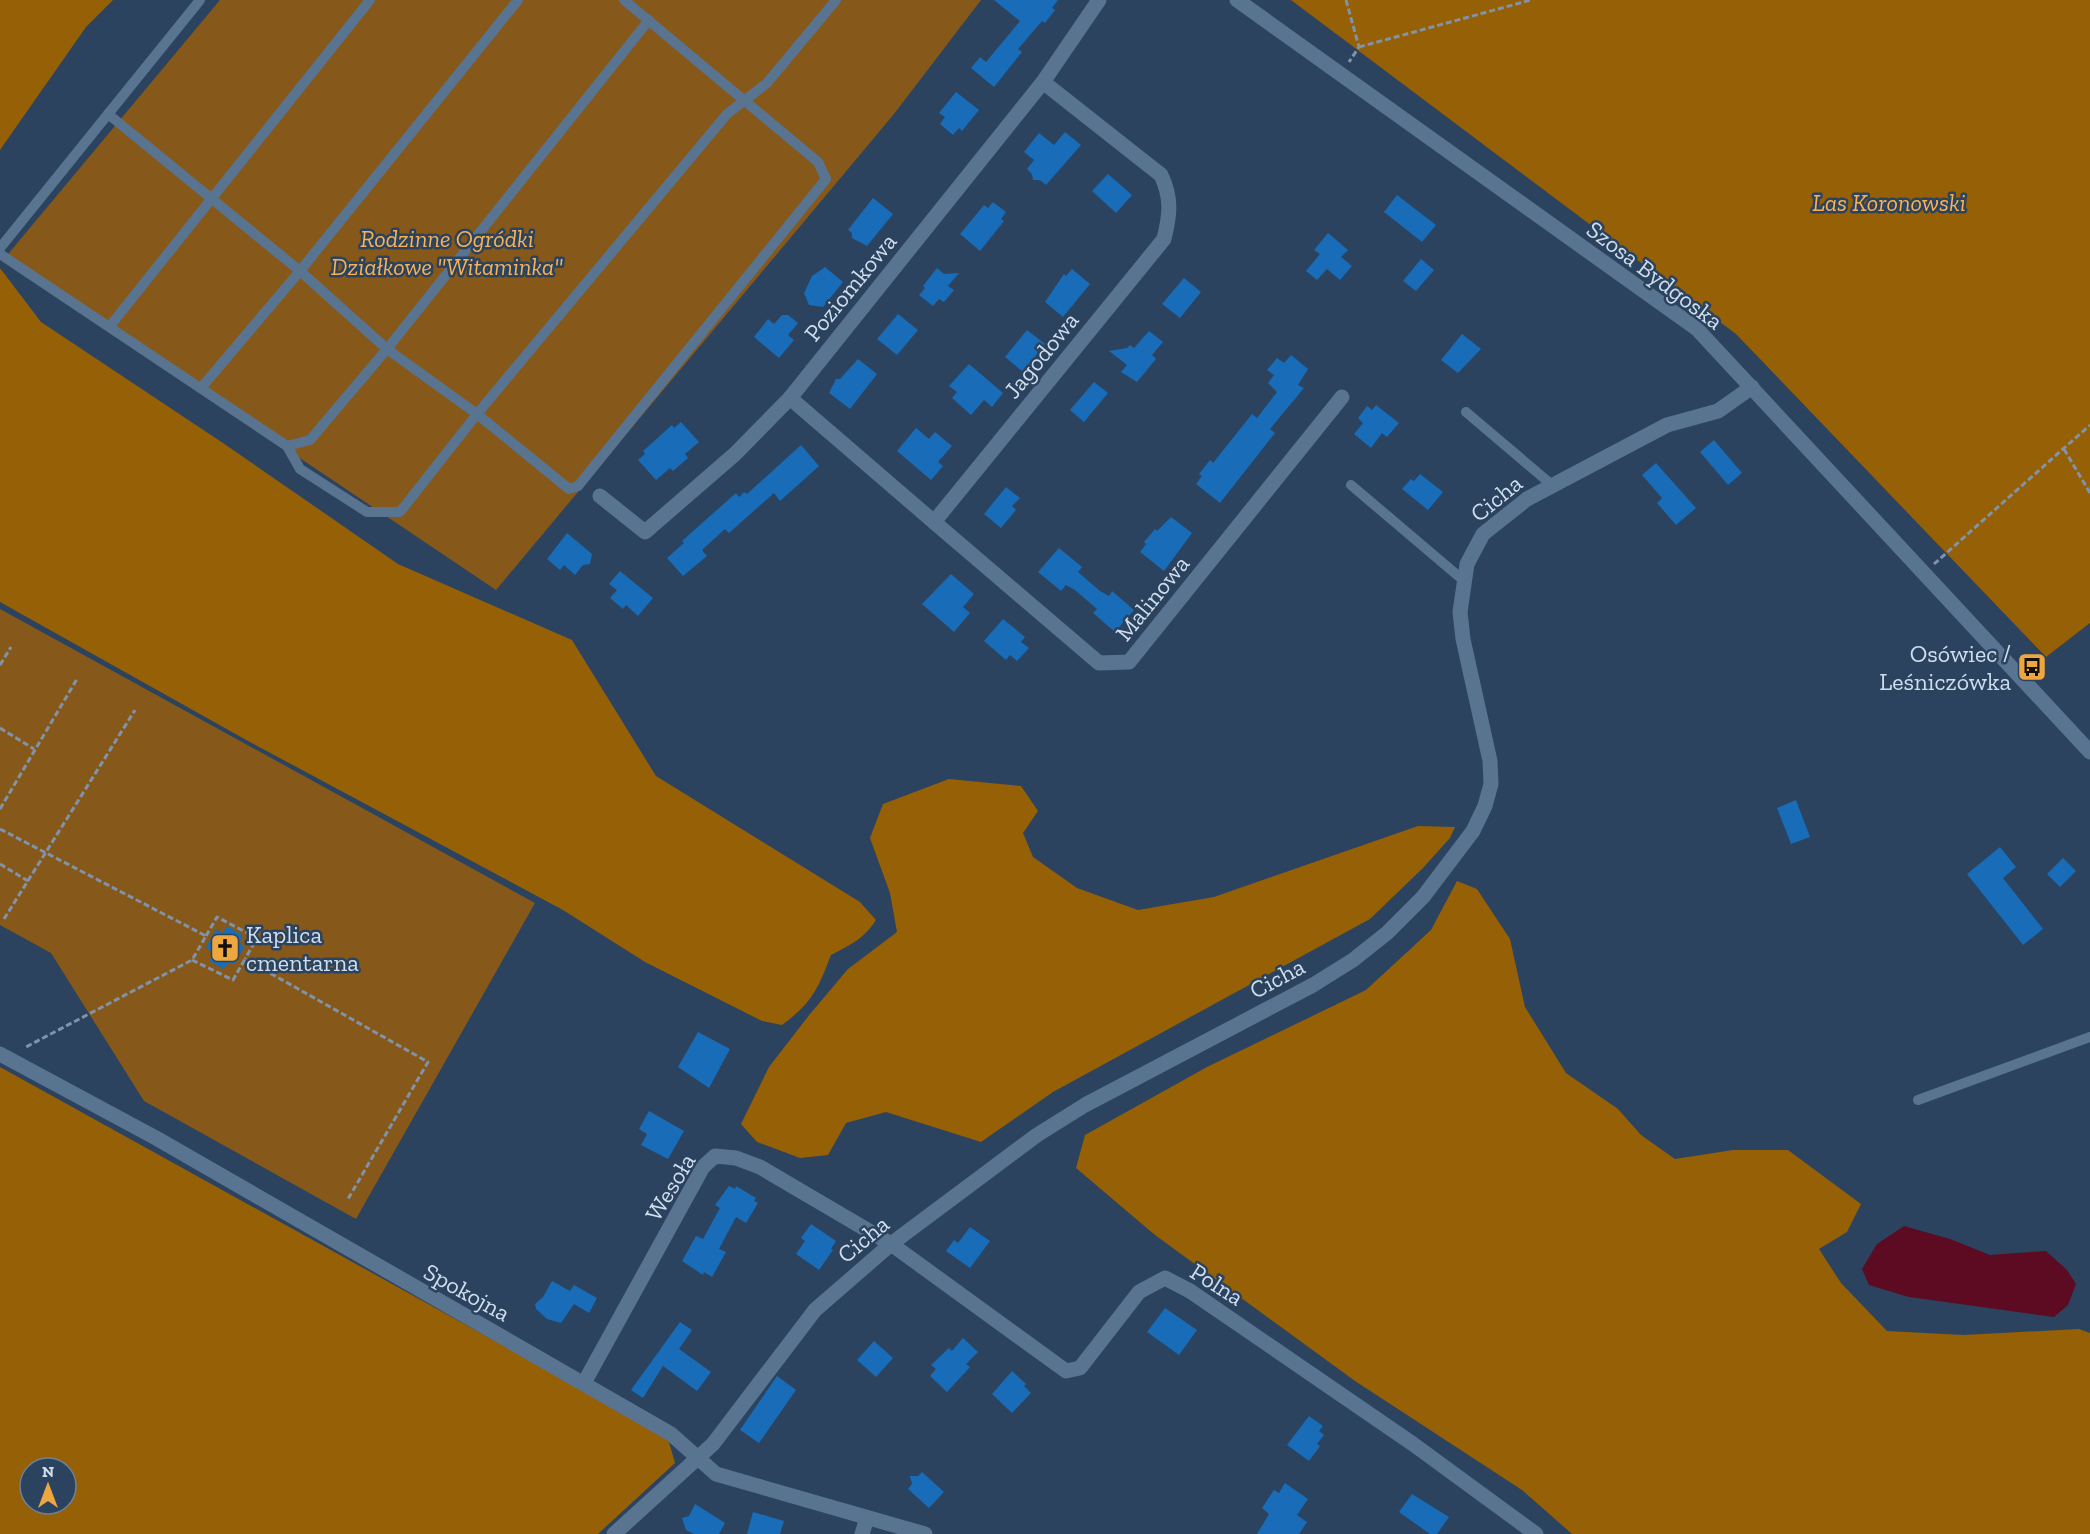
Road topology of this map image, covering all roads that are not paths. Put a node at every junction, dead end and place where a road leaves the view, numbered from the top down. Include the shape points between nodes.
1 (200, 0) edge
2 (370, 0) edge
3 (518, 0) edge
4 (624, 0) edge
5 (836, 0) edge
6 (1099, 0) edge
7 (1237, 0) edge
8 (649, 20) junction
9 (1043, 82) junction
10 (742, 100) junction
11 (108, 114) junction
12 (211, 200) junction
13 (0, 248) edge
14 (0, 254) edge
15 (300, 271) junction
16 (110, 326) junction
17 (387, 349) junction
18 (1752, 387) junction
19 (201, 388) junction
20 (1342, 397) dead end
21 (790, 398) junction
22 (1466, 412) dead end
23 (477, 414) junction
24 (287, 446) junction
25 (1351, 485) dead end
26 (1552, 485) junction
27 (600, 496) dead end
28 (934, 522) junction
29 (1464, 580) junction
30 (2090, 752) edge
31 (2090, 1037) edge
32 (3, 1055) edge
33 (1918, 1100) dead end
34 (891, 1244) junction
35 (584, 1383) junction
36 (698, 1456) junction
37 (867, 1518) junction
38 (614, 1534) edge
39 (862, 1534) edge
40 (925, 1534) edge
41 (1536, 1534) edge

1 - 11 lane
2 - 12 lane
3 - 15 lane
4 - 8 lane
5 - 10 lane via 767,83
6 - 9 street, Poziomkowa
7 - 18 street, Szosa Bydgoska via 1697,329
8 - 10 lane
8 - 17 lane
9 - 21 street, Poziomkowa
9 - 28 street, Jagodowa via 1161,175 1170,192 1170,216 1164,239
10 - 23 lane
10 - 23 lane via 818,162 826,179 578,486 569,489
11 - 12 lane
11 - 13 lane
12 - 15 lane
12 - 16 lane
14 - 16 lane
15 - 17 lane
15 - 19 lane
16 - 19 lane
17 - 23 lane
17 - 24 lane via 310,440
18 - 26 street, Cicha via 1718,411 1667,425
18 - 30 street, Szosa Bydgoska
19 - 24 lane
20 - 28 street, Malinowa via 1129,662 1099,663
21 - 27 street, Poziomkowa via 735,454 645,532
21 - 28 street
22 - 26 lane
23 - 24 lane via 400,512 367,512 300,469
25 - 29 lane
26 - 29 street, Cicha via 1527,499 1483,534 1467,564
29 - 34 street, Cicha via 1460,612 1463,639 1490,761 1491,784 1473,831 1424,897 1353,960 1313,985 1084,1105 1037,1135
31 - 33 lane
32 - 35 street, Spokojna
34 - 35 street, Wesoła via 760,1167 736,1158 715,1156 703,1167
34 - 36 street, Cicha via 814,1310 713,1443
34 - 41 street, Polna via 1066,1371 1080,1368 1139,1293 1165,1278 1190,1291 1413,1444
35 - 36 street, Spokojna via 671,1434
36 - 37 street, Spokojna via 716,1474
36 - 38 street, Cicha
37 - 39 street
37 - 40 street, Spokojna

